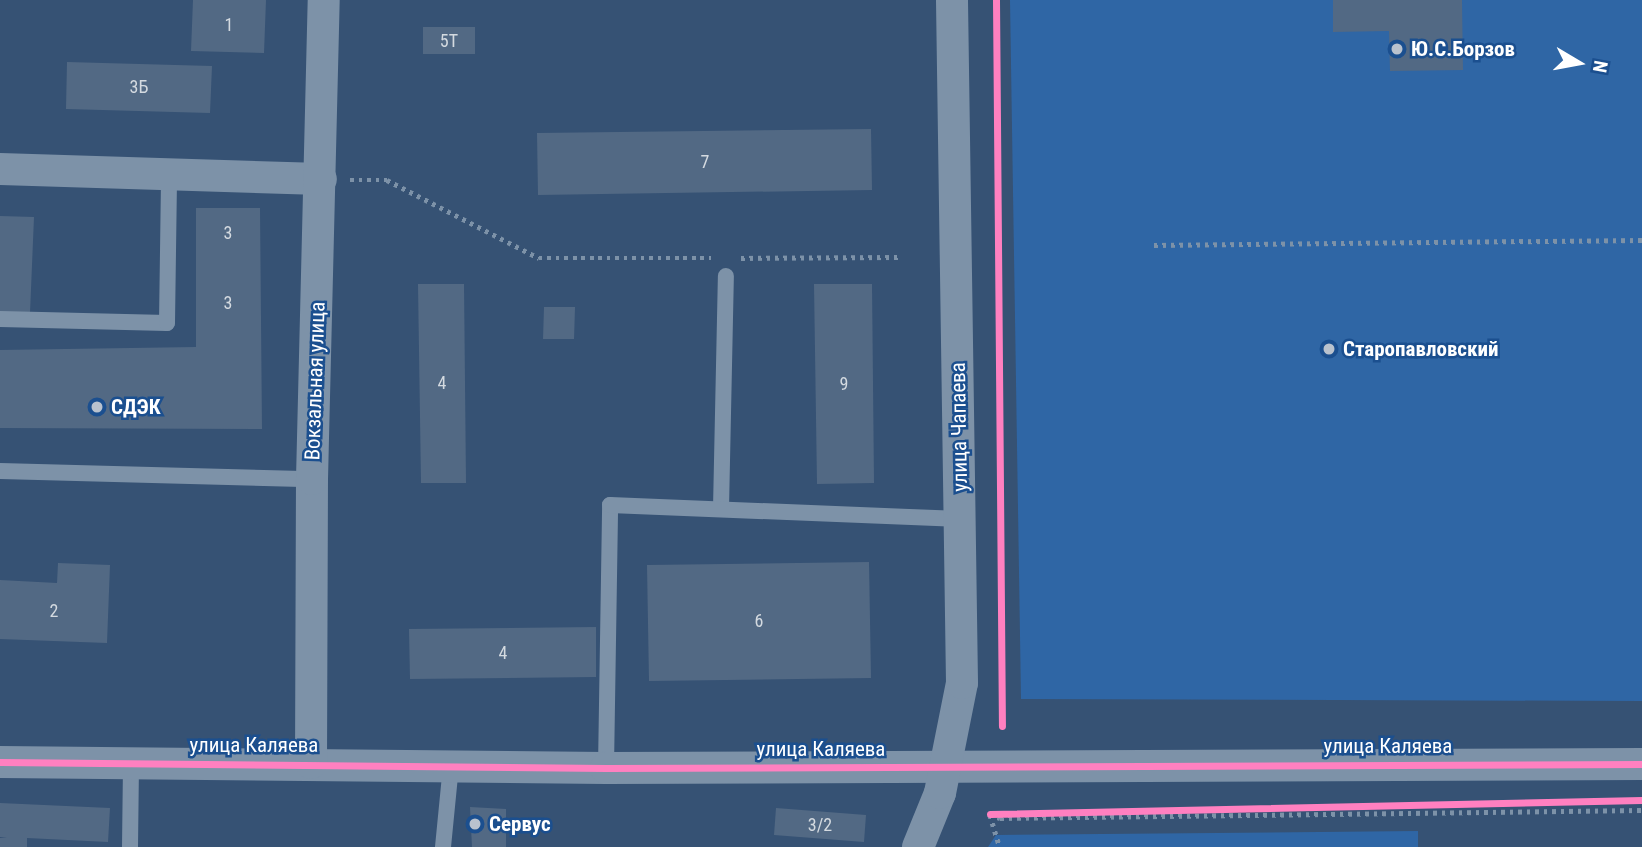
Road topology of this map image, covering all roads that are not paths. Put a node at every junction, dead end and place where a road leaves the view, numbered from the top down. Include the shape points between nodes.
1 (324, 0) edge
2 (952, 0) edge
3 (0, 169) edge
4 (169, 178) junction
5 (321, 179) junction
6 (726, 276) dead end
7 (0, 319) edge
8 (0, 471) edge
9 (312, 479) junction
10 (721, 509) junction
11 (961, 519) junction
12 (0, 762) edge
13 (131, 762) junction
14 (311, 763) junction
15 (1642, 764) edge
16 (451, 765) junction
17 (947, 766) junction
18 (606, 768) junction
19 (130, 847) edge
20 (443, 847) edge
21 (918, 847) edge

1 - 5 street, Вокзальная улица
2 - 11 street, улица Чапаева
3 - 4 street
4 - 5 street
4 - 7 lane via 167,323
5 - 9 street, Вокзальная улица
6 - 10 lane
8 - 9 lane
9 - 14 street, Вокзальная улица
10 - 11 lane
10 - 18 lane via 610,505
11 - 17 street, улица Чапаева via 962,683
12 - 13 street, улица Каляева
13 - 14 street, улица Каляева
13 - 19 lane
14 - 16 street, улица Каляева
15 - 17 street, улица Каляева
16 - 18 street, улица Каляева
16 - 20 lane
17 - 18 street, улица Каляева
17 - 21 street, улица Чапаева

